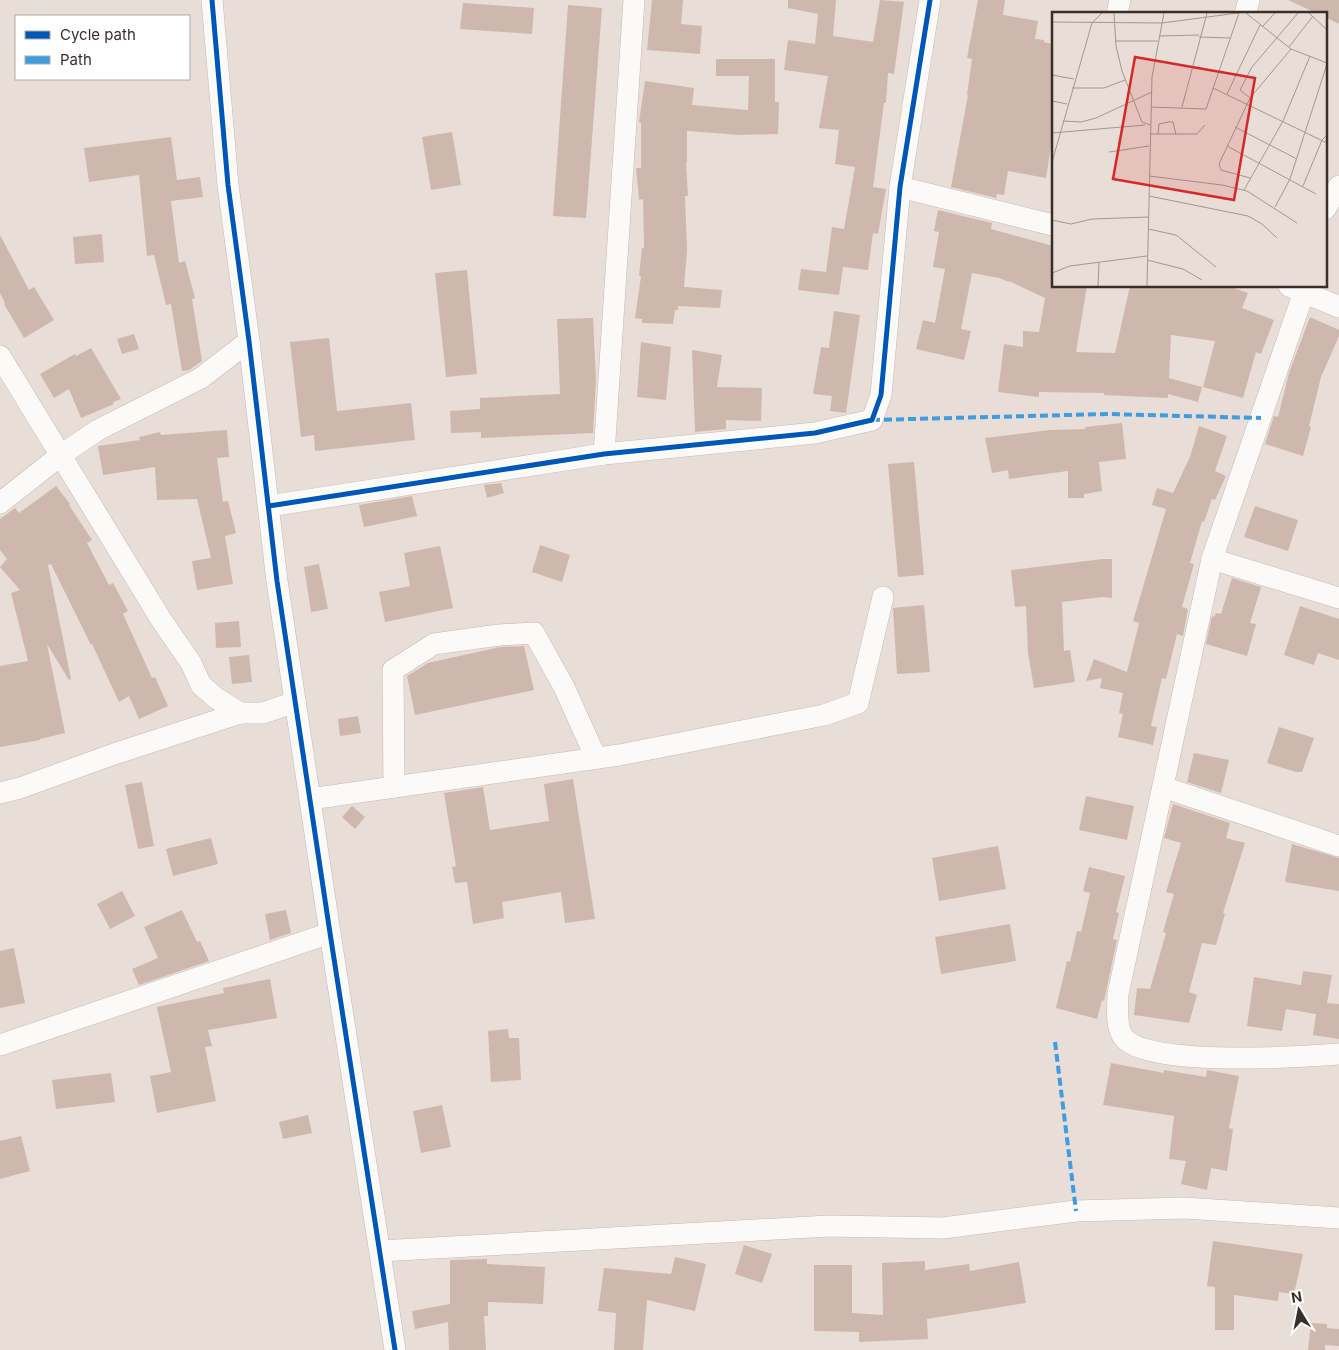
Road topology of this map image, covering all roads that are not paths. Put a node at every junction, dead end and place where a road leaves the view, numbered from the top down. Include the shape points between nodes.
1 (212, 0) edge
2 (634, 0) edge
3 (930, 0) edge
4 (1339, 186) edge
5 (900, 188) junction
6 (1326, 207) edge
7 (1052, 226) edge
8 (1300, 288) edge
9 (1339, 307) edge
10 (249, 341) junction
11 (0, 356) edge
12 (604, 454) junction
13 (61, 455) junction
14 (0, 503) edge
15 (269, 506) junction
16 (1212, 558) junction
17 (883, 597) dead end
18 (1339, 598) edge
19 (295, 702) junction
20 (240, 713) junction
21 (596, 758) junction
22 (394, 787) junction
23 (1163, 787) junction
24 (0, 793) edge
25 (310, 799) junction
26 (1339, 846) edge
27 (330, 933) junction
28 (0, 1044) edge
29 (1339, 1054) edge
30 (1339, 1218) edge
31 (380, 1251) junction
32 (395, 1350) edge

1 - 10 street via 228,185
2 - 12 street
3 - 5 street
4 - 6 street
5 - 7 street
5 - 12 street via 881,395 872,420 816,433
8 - 9 street
8 - 16 street
10 - 13 street via 201,378 98,430
10 - 15 street
11 - 13 street
12 - 15 street
13 - 14 street
13 - 20 street via 191,663 201,685
15 - 19 street
16 - 18 street
16 - 23 street
17 - 21 street via 858,703 824,715
19 - 20 street via 263,713
19 - 25 street
20 - 24 street
21 - 22 street
21 - 22 street via 564,687 534,633 480,637 434,644 393,670
22 - 25 street
23 - 26 street
23 - 29 street via 1118,994 1122,1037 1132,1046 1161,1054 1256,1059
25 - 27 street
27 - 28 street
27 - 31 street
30 - 31 street via 1184,1208 1076,1211 943,1228 829,1226
31 - 32 street

